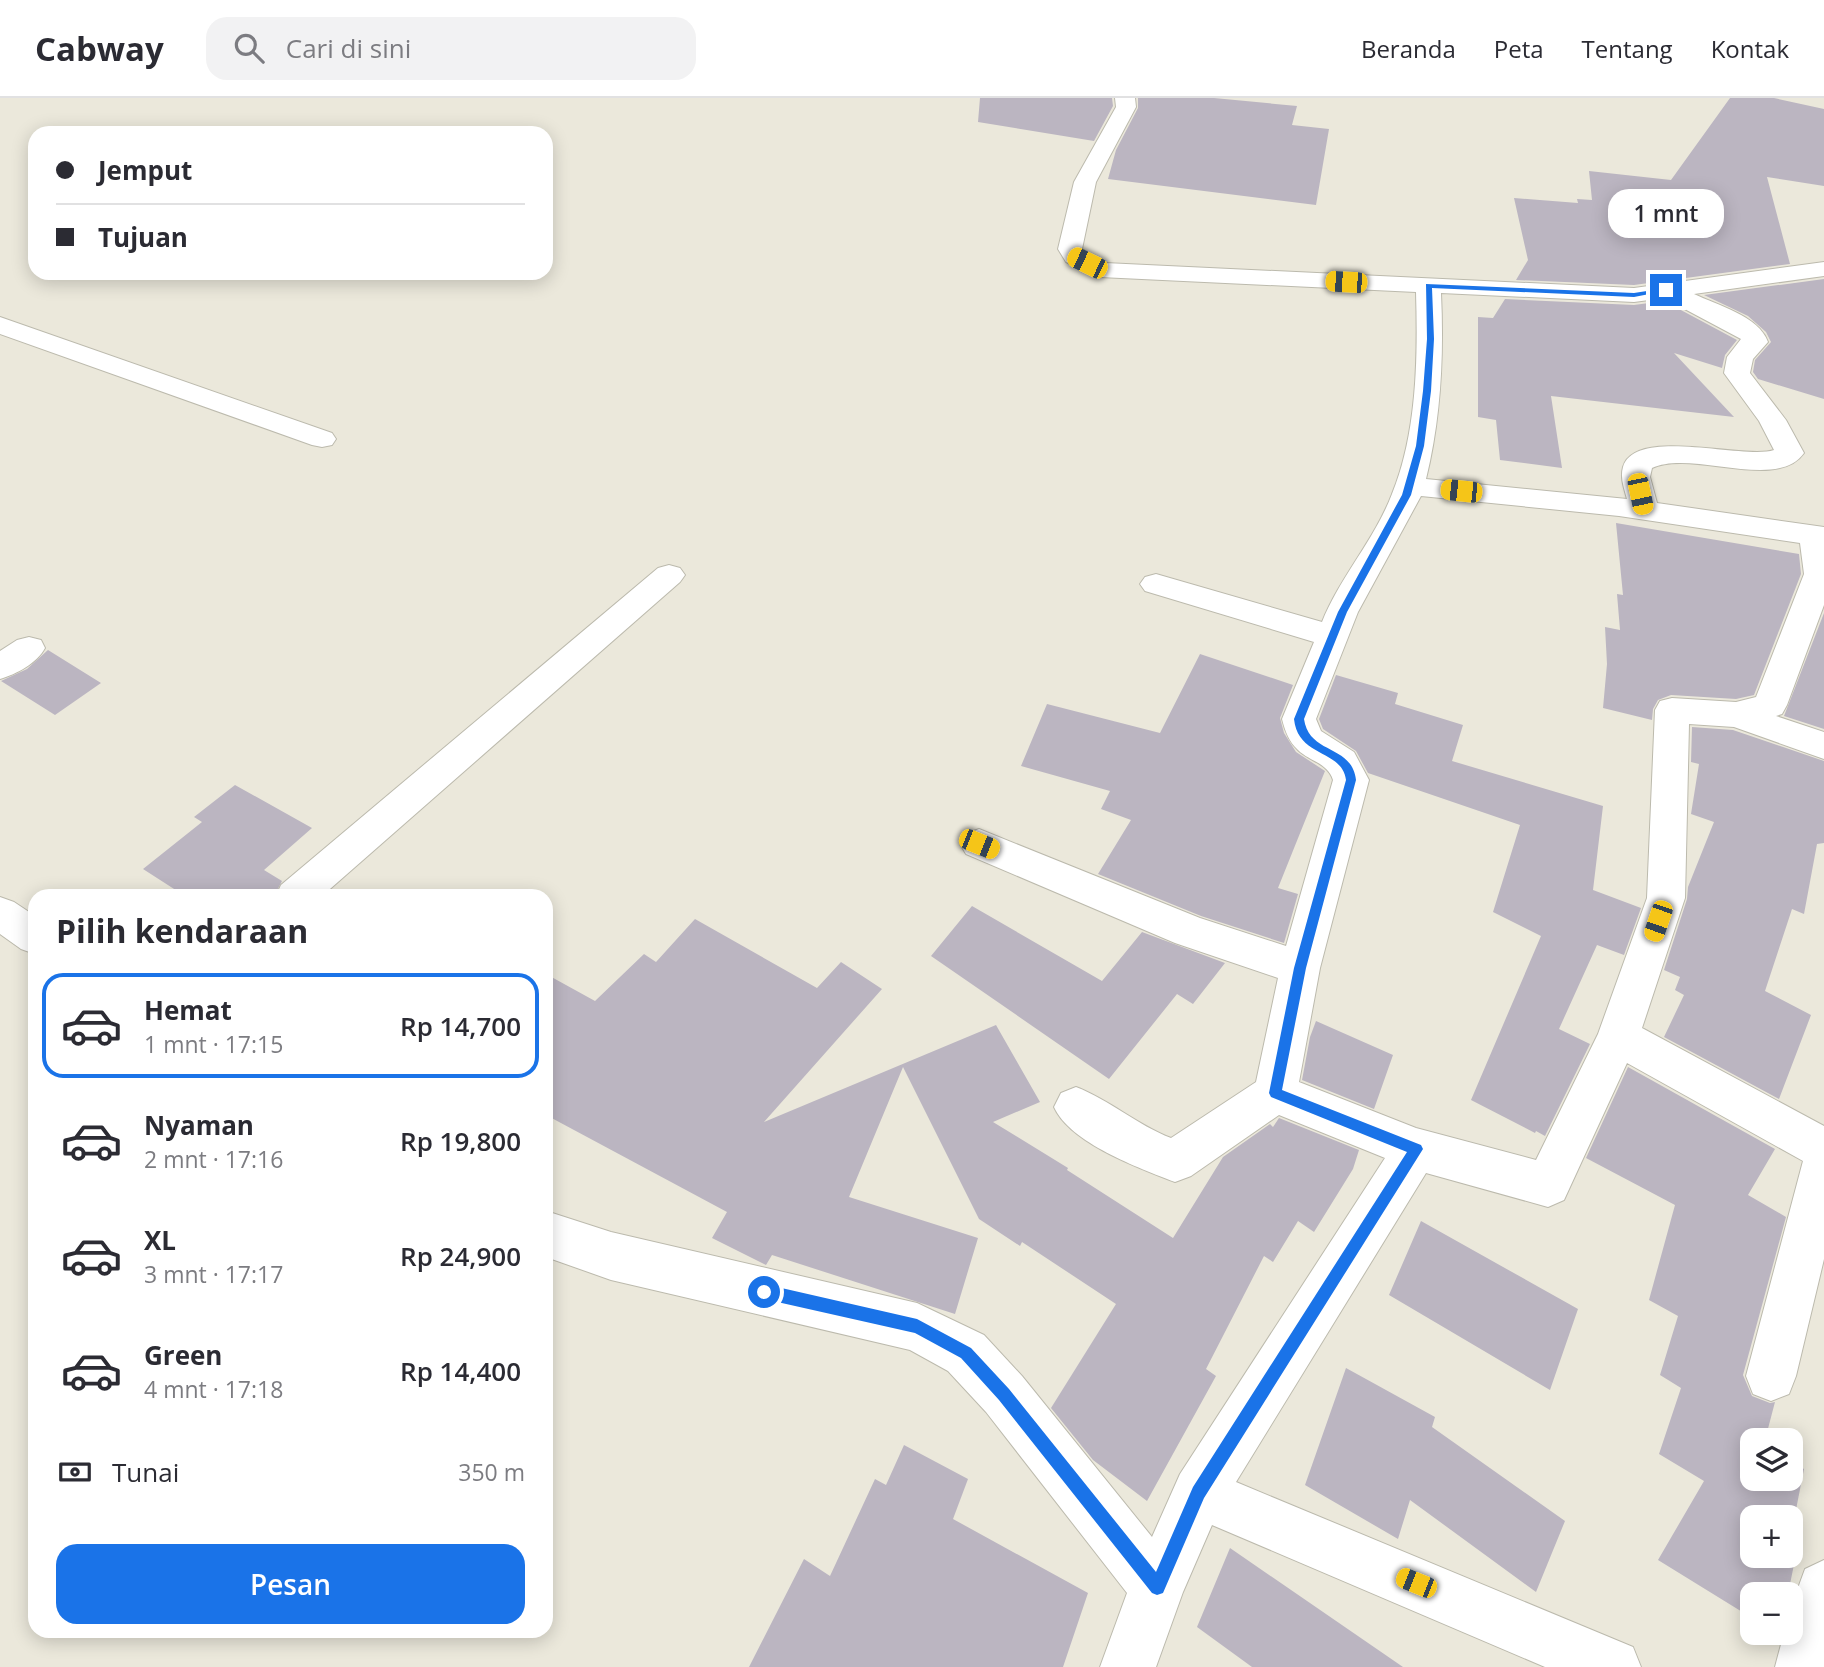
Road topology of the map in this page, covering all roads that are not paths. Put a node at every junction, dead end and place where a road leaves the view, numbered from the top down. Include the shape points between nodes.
1 (1125, 98) edge
2 (1824, 269) edge
3 (1429, 286) junction
4 (1666, 290) junction
5 (0, 325) edge
6 (322, 439) dead end
7 (1409, 486) junction
8 (1644, 510) junction
9 (1819, 536) edge
10 (669, 575) dead end
11 (1156, 584) dead end
12 (1332, 636) junction
13 (29, 648) dead end
14 (0, 667) edge
15 (1736, 715) junction
16 (1824, 746) edge
17 (979, 844) dead end
18 (303, 889) edge
19 (0, 913) edge
20 (28, 932) edge
21 (1300, 968) junction
22 (1618, 1036) junction
23 (1275, 1093) junction
24 (1076, 1107) dead end
25 (1416, 1149) junction
26 (1824, 1149) edge
27 (1824, 1165) edge
28 (553, 1236) edge
29 (1771, 1376) dead end
30 (1199, 1493) junction
31 (1157, 1587) junction
32 (1824, 1588) edge
33 (1128, 1667) edge
34 (1613, 1667) edge
35 (1803, 1667) edge

1 - 3 street via 1126,107 1084,182 1070,249 1074,257 1100,270
2 - 4 street
3 - 4 street via 1634,295
3 - 7 street via 1427,391
4 - 8 street via 1753,336 1755,342 1740,357 1737,373 1790,453 1758,459 1652,457 1637,468
5 - 6 street
7 - 8 street
7 - 12 street
8 - 9 street
9 - 15 street via 1820,574 1770,705
10 - 18 street
11 - 12 street
12 - 21 street via 1299,719 1300,732 1315,747 1342,760 1350,769 1351,780
13 - 14 street
15 - 16 street
15 - 22 street via 1672,710 1666,898
17 - 21 street via 1189,931
19 - 20 street
21 - 23 street
22 - 25 street via 1548,1185
22 - 26 street
23 - 24 street via 1175,1161 1132,1144
23 - 25 street
25 - 30 street
27 - 29 street
28 - 31 street via 611,1256 917,1326 966,1353 1004,1394
30 - 31 street
30 - 34 street
31 - 33 street
32 - 35 street

